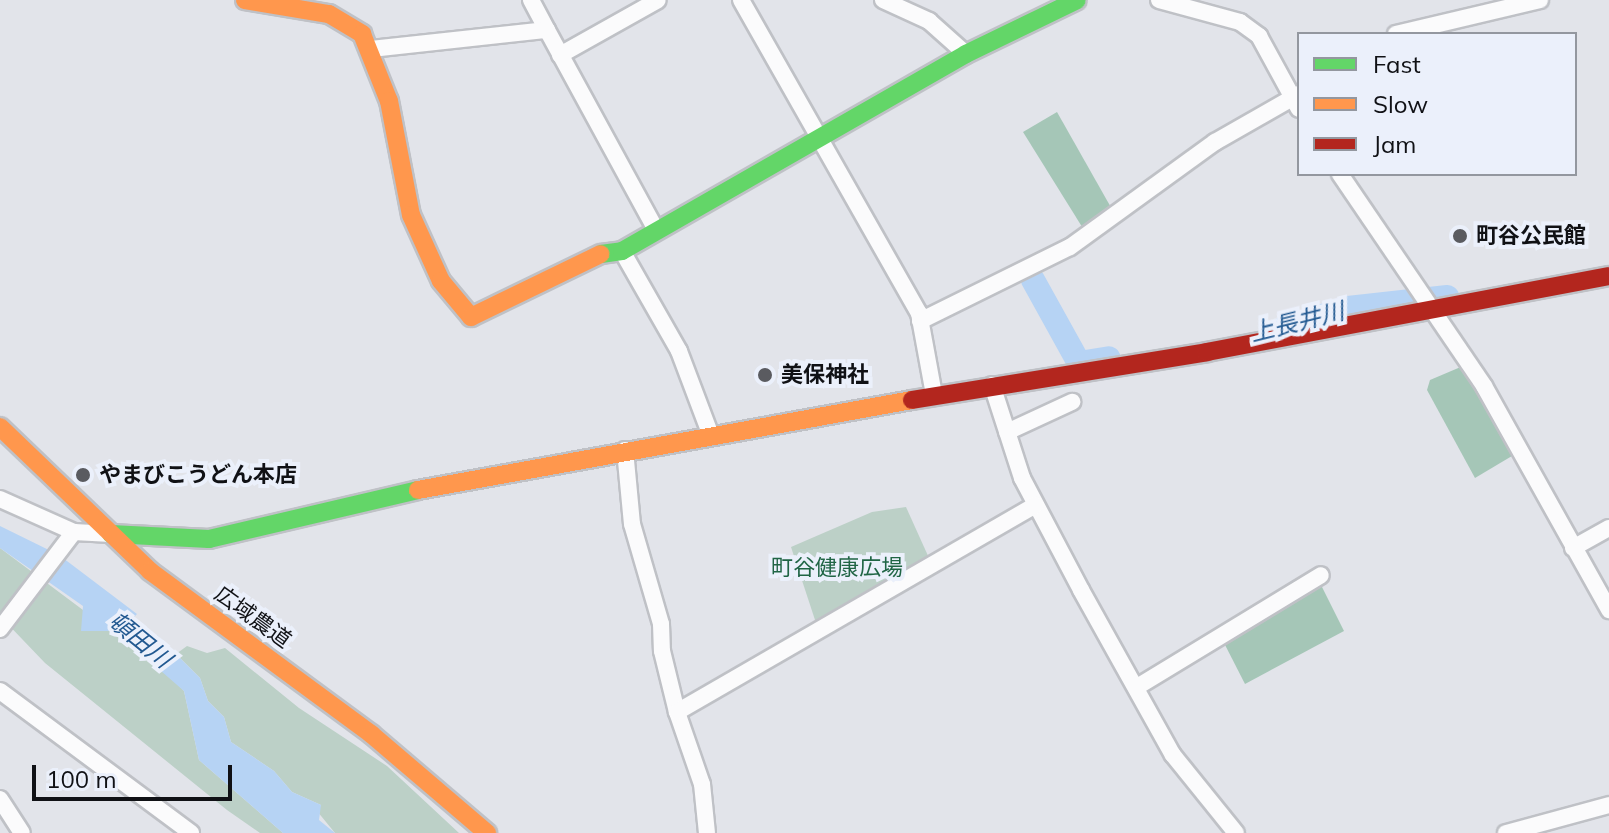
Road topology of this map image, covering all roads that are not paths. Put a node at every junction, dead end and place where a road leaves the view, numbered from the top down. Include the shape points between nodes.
1 (245, 0) edge
2 (531, 0) edge
3 (658, 0) edge
4 (741, 0) edge
5 (883, 0) edge
6 (1077, 0) edge
7 (1159, 0) edge
8 (1540, 0) edge
9 (1206, 7) edge
10 (547, 30) junction
11 (1404, 32) edge
12 (371, 49) junction
13 (966, 54) junction
14 (560, 55) junction
15 (1297, 100) edge
16 (820, 140) junction
17 (1341, 176) edge
18 (656, 230) junction
19 (622, 251) junction
20 (1609, 276) edge
21 (1431, 309) junction
22 (920, 321) junction
23 (992, 385) junction
24 (934, 395) junction
25 (1072, 402) dead end
26 (0, 427) edge
27 (1007, 432) junction
28 (710, 433) junction
29 (625, 450) junction
30 (0, 499) edge
31 (1036, 505) junction
32 (1609, 528) edge
33 (74, 532) junction
34 (111, 534) junction
35 (1573, 548) junction
36 (1321, 575) dead end
37 (1609, 610) edge
38 (3, 624) edge
39 (1137, 687) junction
40 (0, 691) edge
41 (677, 712) junction
42 (0, 799) edge
43 (1609, 805) edge
44 (22, 833) edge
45 (191, 833) edge
46 (487, 833) edge
47 (707, 833) edge
48 (1236, 833) edge
49 (1506, 833) edge

1 - 12 street via 329,14 353,25
2 - 10 street
3 - 14 street
4 - 16 street
5 - 13 street via 929,21
6 - 13 street
7 - 9 street
8 - 11 street
9 - 15 street via 1259,36
10 - 12 street
10 - 14 street
12 - 19 street via 389,101 411,215 441,281 471,317 609,250
13 - 16 street
14 - 18 street
15 - 22 street via 1215,142 1070,247
16 - 18 street
16 - 22 street
17 - 21 street
18 - 19 street
19 - 28 street via 679,351
20 - 21 street
21 - 23 street via 1207,352
21 - 35 street via 1484,386
22 - 24 street
23 - 24 street
23 - 27 street
24 - 28 street
25 - 27 street
26 - 34 street, 広域農道
27 - 31 street
28 - 29 street
29 - 34 street via 353,503 209,539
29 - 41 street via 632,524 661,624
30 - 33 street
31 - 39 street
31 - 41 street
32 - 35 street
33 - 34 street
33 - 38 street
34 - 46 street, 広域農道 via 150,571 371,734
35 - 37 street
36 - 39 street
39 - 48 street via 1173,755
40 - 45 street
41 - 47 street via 702,784
42 - 44 street
43 - 49 street

